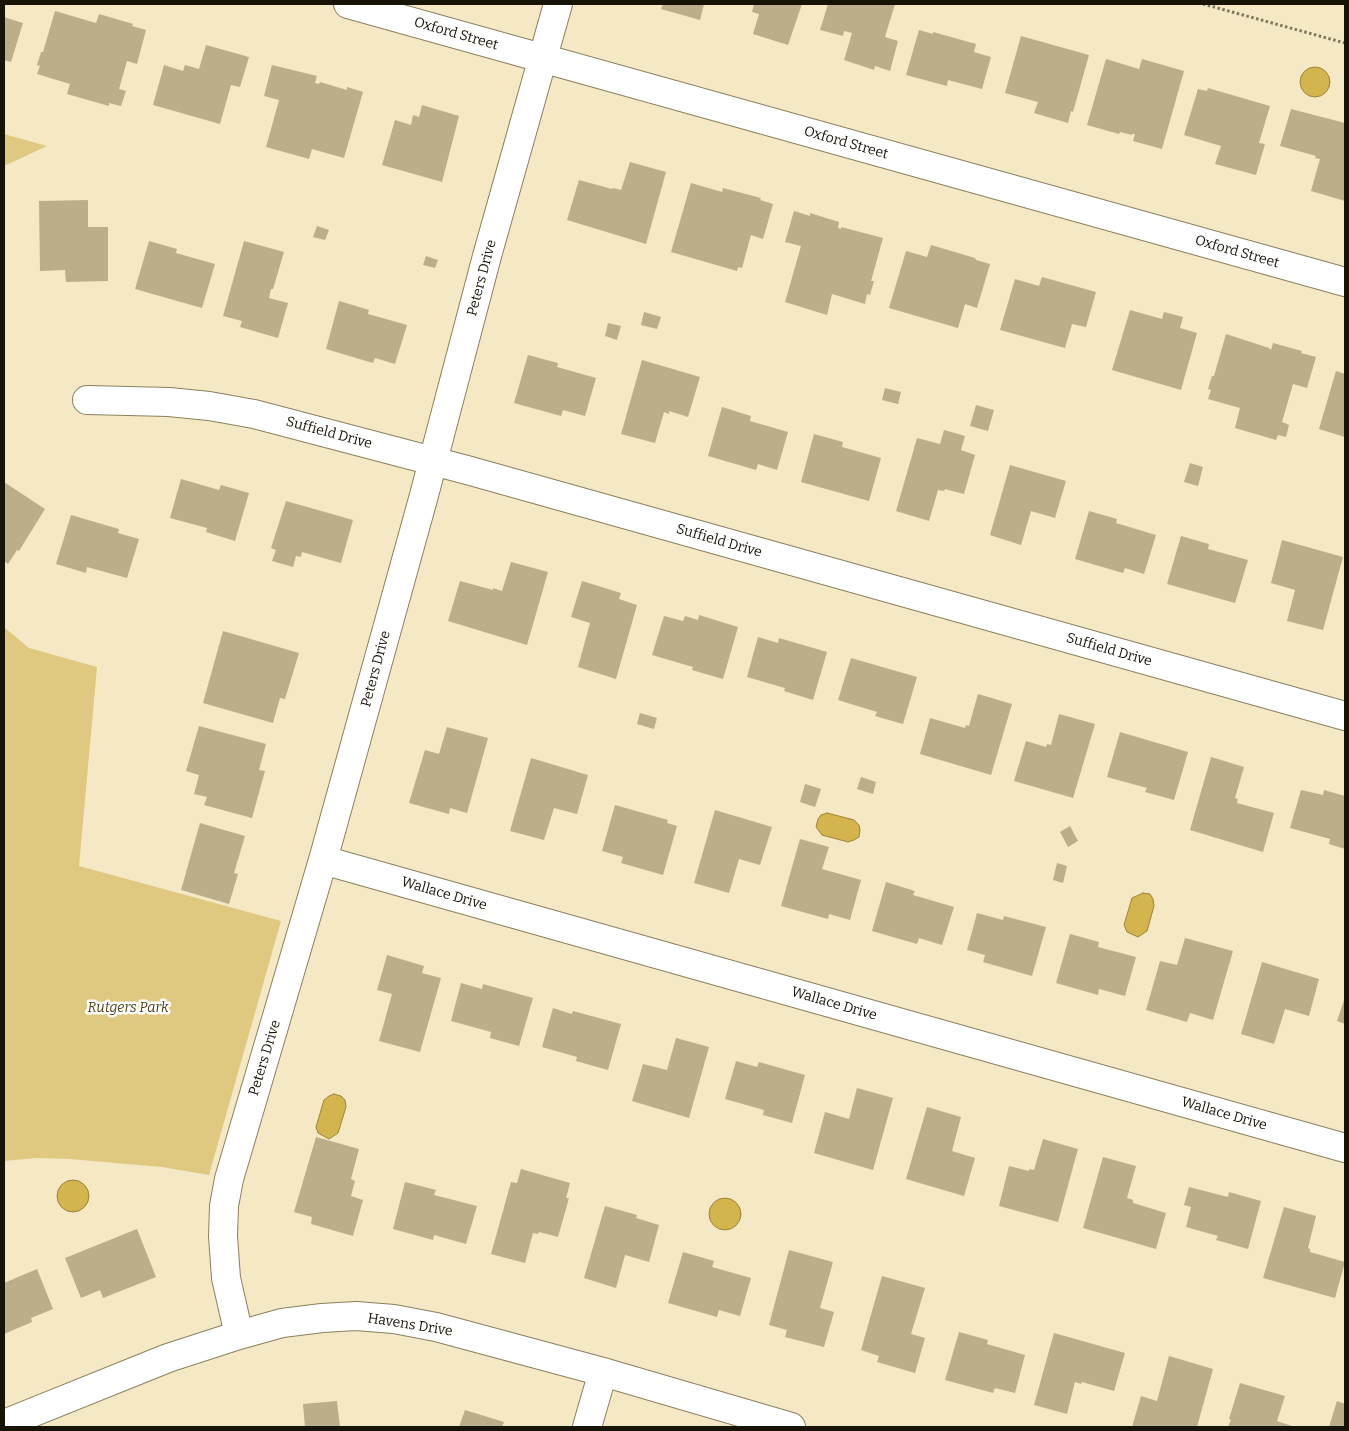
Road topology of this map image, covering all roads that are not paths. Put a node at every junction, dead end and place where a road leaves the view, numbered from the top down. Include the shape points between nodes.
1 (348, 4) edge
2 (558, 4) edge
3 (543, 58) junction
4 (1345, 282) edge
5 (87, 400) dead end
6 (433, 461) junction
7 (1345, 716) edge
8 (323, 860) junction
9 (1345, 1148) edge
10 (239, 1335) junction
11 (603, 1372) junction
12 (4, 1424) edge
13 (586, 1427) edge
14 (791, 1427) edge

1 - 3 street, Oxford Street
2 - 3 street, Peters Drive
3 - 4 street, Oxford Street
3 - 6 street, Peters Drive
5 - 6 street, Suffield Drive via 169,402 245,412
6 - 7 street, Suffield Drive
6 - 8 street, Peters Drive
8 - 9 street, Wallace Drive
8 - 10 street, Peters Drive via 229,1179 224,1206 226,1278
10 - 11 street, Havens Drive via 282,1323 356,1316 436,1327
10 - 12 street, Havens Drive via 168,1358
11 - 13 street
11 - 14 street, Havens Drive

